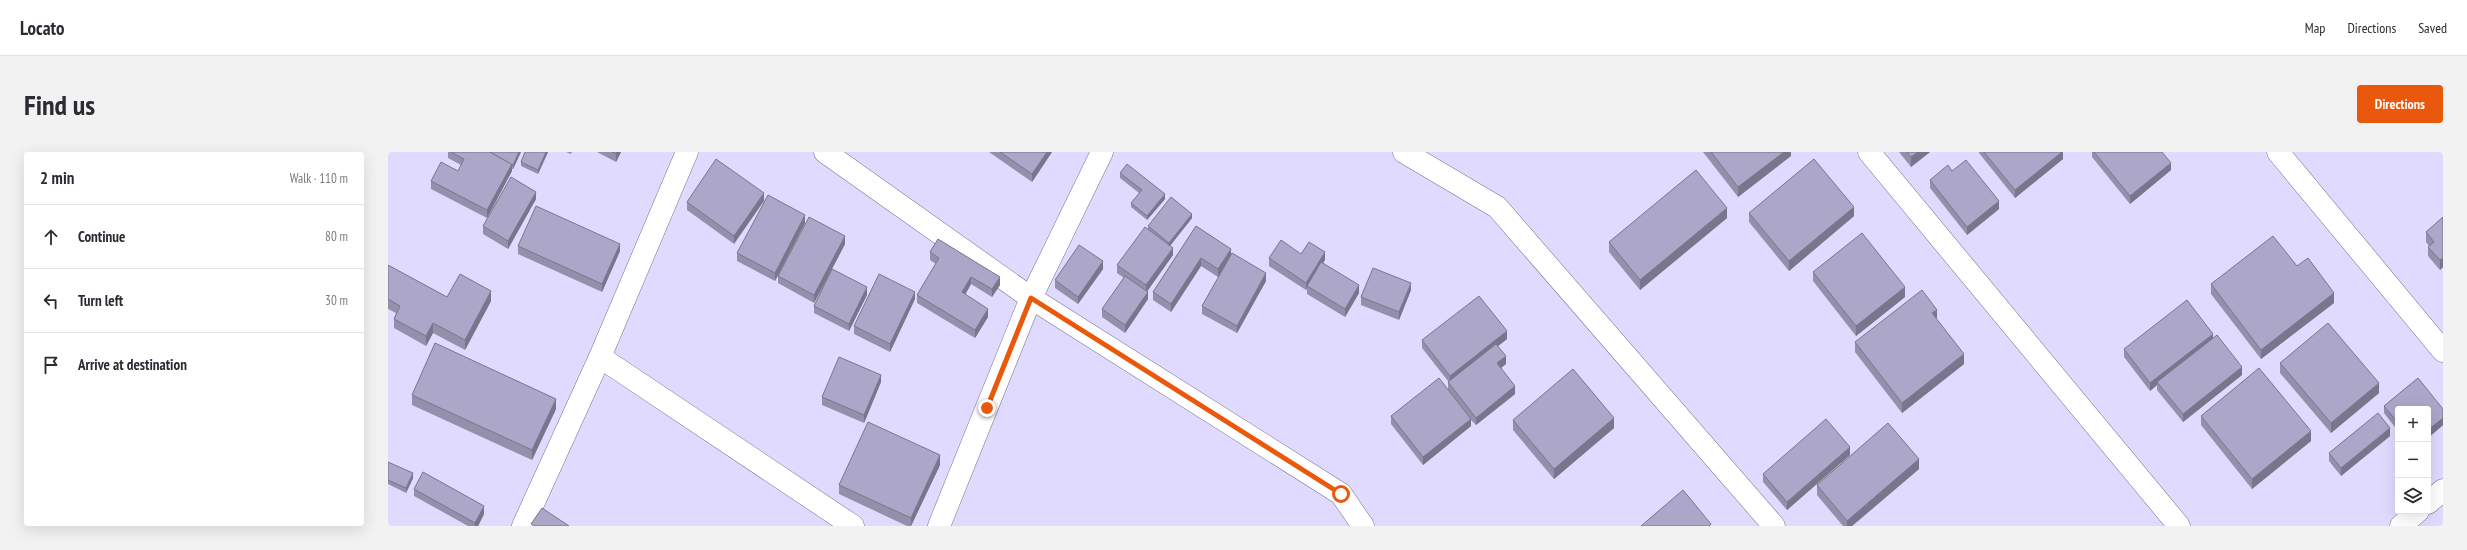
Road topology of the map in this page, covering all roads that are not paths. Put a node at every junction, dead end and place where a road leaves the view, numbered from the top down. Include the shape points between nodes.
1 (687, 152) edge
2 (825, 152) edge
3 (1102, 152) edge
4 (1404, 152) edge
5 (1869, 152) edge
6 (2278, 152) edge
7 (1031, 298) junction
8 (2443, 351) edge
9 (600, 358) junction
10 (2443, 490) edge
11 (2431, 500) edge
12 (2415, 514) edge
13 (523, 526) edge
14 (853, 526) edge
15 (939, 526) edge
16 (1363, 526) edge
17 (1774, 526) edge
18 (2179, 526) edge
19 (2401, 526) edge

1 - 9 street
2 - 7 street
3 - 7 street
4 - 17 street via 1497,207
5 - 18 street
6 - 8 street
7 - 15 street
7 - 16 street via 1341,494
9 - 13 street
9 - 14 street
10 - 11 street
12 - 19 street

